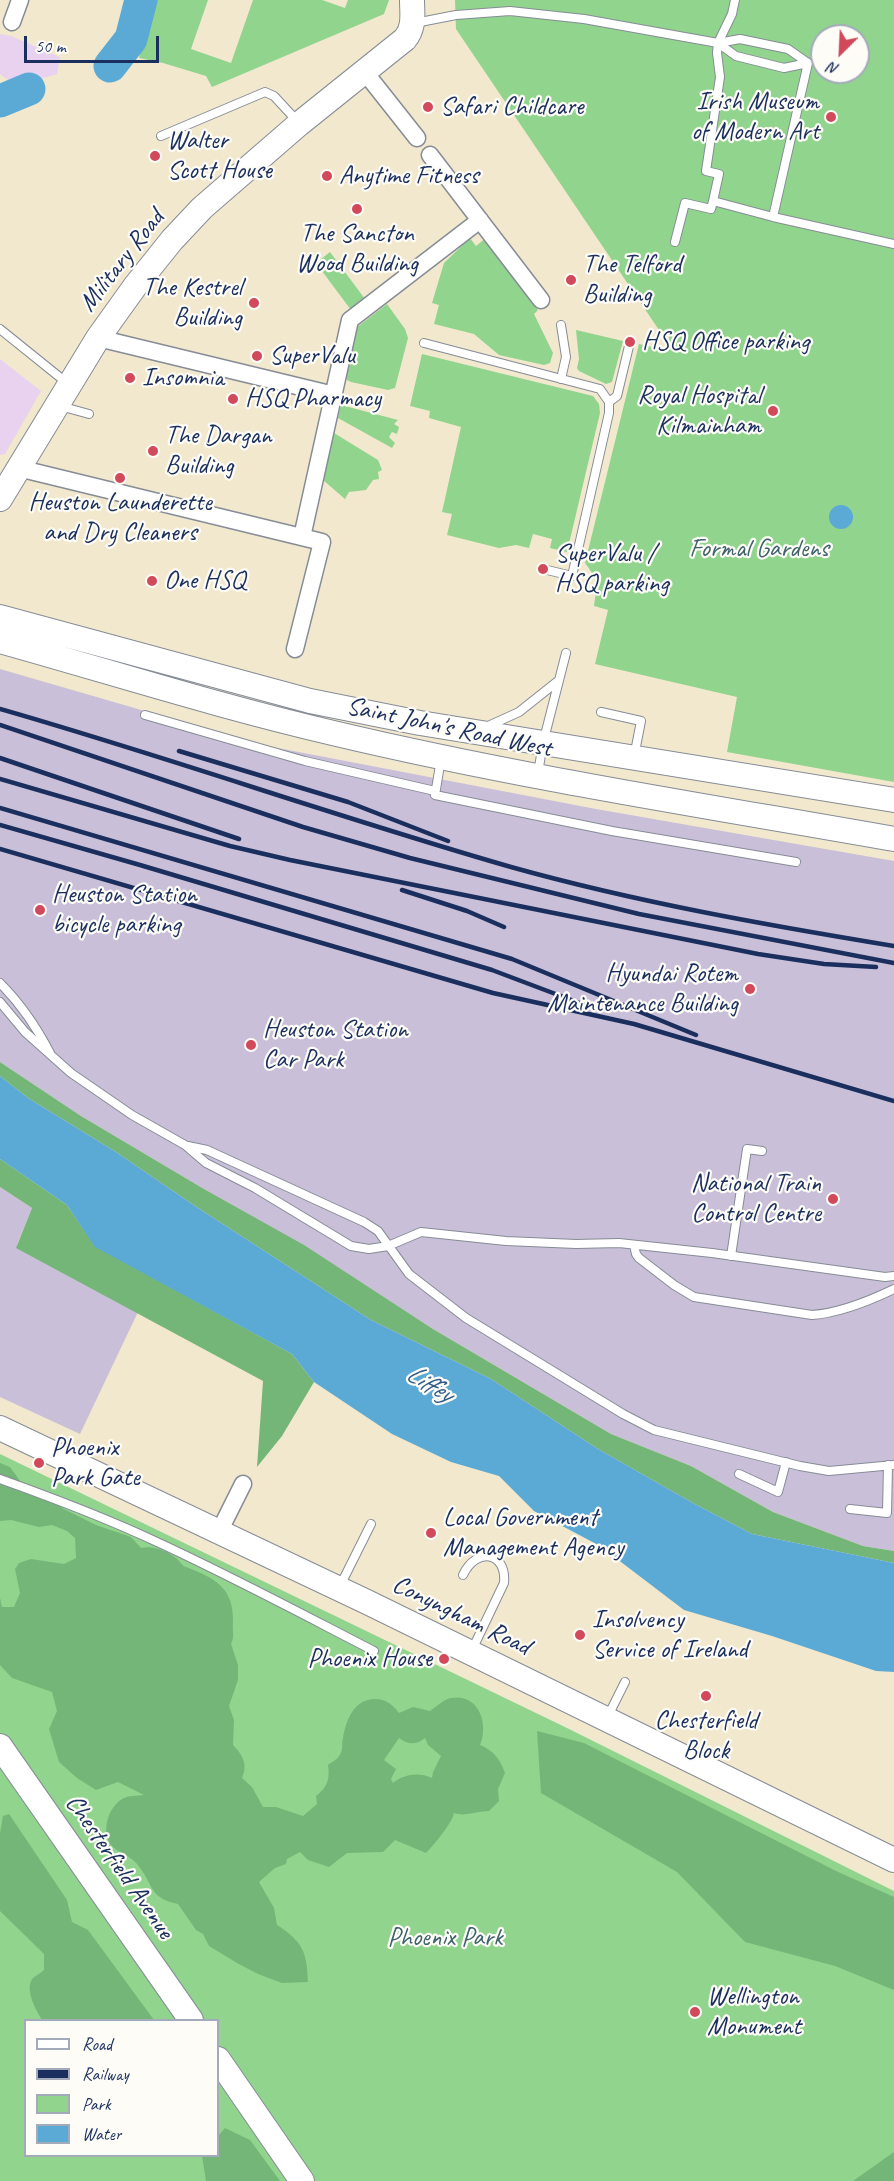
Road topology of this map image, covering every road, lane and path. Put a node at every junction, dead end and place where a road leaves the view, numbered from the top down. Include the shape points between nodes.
1 (20, 0) edge
2 (412, 0) edge
3 (735, 0) edge
4 (12, 22) dead end
5 (412, 24) junction
6 (718, 42) junction
7 (808, 63) junction
8 (364, 70) junction
9 (299, 124) junction
10 (161, 136) dead end
11 (417, 138) dead end
12 (430, 155) dead end
13 (713, 201) junction
14 (773, 217) junction
15 (480, 220) junction
16 (675, 242) dead end
17 (894, 244) edge
18 (541, 300) dead end
19 (561, 325) dead end
20 (0, 329) edge
21 (98, 338) junction
22 (630, 342) dead end
23 (424, 343) dead end
24 (561, 379) junction
25 (63, 395) junction
26 (334, 395) junction
27 (609, 402) junction
28 (88, 414) dead end
29 (18, 468) junction
30 (0, 499) edge
31 (302, 537) junction
32 (543, 569) dead end
33 (0, 617) edge
34 (0, 641) edge
35 (295, 649) dead end
36 (566, 653) dead end
37 (559, 681) junction
38 (601, 712) dead end
39 (145, 715) dead end
40 (477, 732) junction
41 (543, 742) junction
42 (441, 758) junction
43 (633, 758) junction
44 (537, 776) junction
45 (435, 791) junction
46 (894, 800) edge
47 (894, 839) edge
48 (796, 862) dead end
49 (0, 983) edge
50 (0, 1002) edge
51 (54, 1060) junction
52 (185, 1145) junction
53 (762, 1150) dead end
54 (388, 1245) junction
55 (634, 1245) junction
56 (731, 1256) junction
57 (894, 1276) edge
58 (894, 1289) edge
59 (0, 1428) edge
60 (786, 1462) junction
61 (891, 1465) edge
62 (739, 1474) dead end
63 (0, 1479) edge
64 (243, 1484) dead end
65 (850, 1509) dead end
66 (371, 1524) dead end
67 (219, 1532) junction
68 (463, 1575) dead end
69 (339, 1588) junction
70 (374, 1651) dead end
71 (471, 1653) junction
72 (625, 1682) dead end
73 (606, 1718) junction
74 (0, 1746) edge
75 (894, 1860) edge
76 (190, 2019) edge
77 (219, 2060) edge
78 (302, 2181) edge

1 - 4 street
2 - 5 main road
3 - 6 lane
5 - 6 lane via 456,15 510,11
5 - 8 main road, Military Road via 405,39
6 - 7 lane via 740,39 778,47
6 - 7 lane via 736,56 784,68
6 - 13 lane via 720,77 706,171 719,174
7 - 14 lane
8 - 9 main road, Military Road
8 - 11 street
9 - 10 lane via 274,96 265,92
9 - 21 main road, Military Road via 171,240
12 - 15 street
13 - 14 lane
13 - 16 lane via 711,209 685,203
14 - 17 lane
15 - 18 street
15 - 26 street via 350,320
19 - 24 lane via 566,357
20 - 25 lane
21 - 25 main road, Military Road
21 - 26 street
22 - 27 lane via 617,396
23 - 24 lane
24 - 27 lane via 600,389
25 - 28 lane
25 - 29 main road, Military Road
26 - 31 street
27 - 32 lane via 572,576
29 - 30 main road, Military Road
29 - 31 street
31 - 35 street via 322,542
33 - 40 main road, Saint John's Road West via 310,701
34 - 42 main road, Saint John's Road West via 330,733
36 - 37 lane
37 - 40 lane via 519,712
37 - 41 lane
38 - 43 lane via 640,721
39 - 45 lane via 305,761
40 - 41 main road, Saint John's Road West
41 - 43 main road, Saint John's Road West
41 - 44 lane
42 - 44 main road, Saint John's Road West
42 - 45 lane
43 - 46 main road, Saint John's Road West
44 - 47 main road, Saint John's Road West
45 - 48 lane via 435,795 612,831
49 - 51 lane via 36,1026
50 - 51 lane
51 - 52 lane via 132,1115
52 - 54 lane via 207,1150 364,1222 378,1231
52 - 54 lane via 206,1163 351,1246 369,1249
53 - 56 lane via 747,1149
54 - 55 lane via 421,1232 506,1241
54 - 60 lane via 409,1274 466,1318 623,1414 654,1430
55 - 56 lane
55 - 58 lane via 639,1258 674,1285 705,1299 812,1315 853,1306
56 - 57 lane
59 - 67 main road, Conyngham Road
60 - 61 lane via 829,1471
60 - 62 lane via 778,1492
61 - 65 lane via 886,1513
63 - 70 lane via 156,1541
64 - 67 street
66 - 69 lane
67 - 69 main road, Conyngham Road
68 - 71 lane via 477,1557 488,1556 497,1560 505,1575
69 - 71 main road, Conyngham Road
71 - 73 main road, Conyngham Road
72 - 73 lane
73 - 75 main road, Conyngham Road
74 - 76 main road, Chesterfield Avenue
77 - 78 main road

